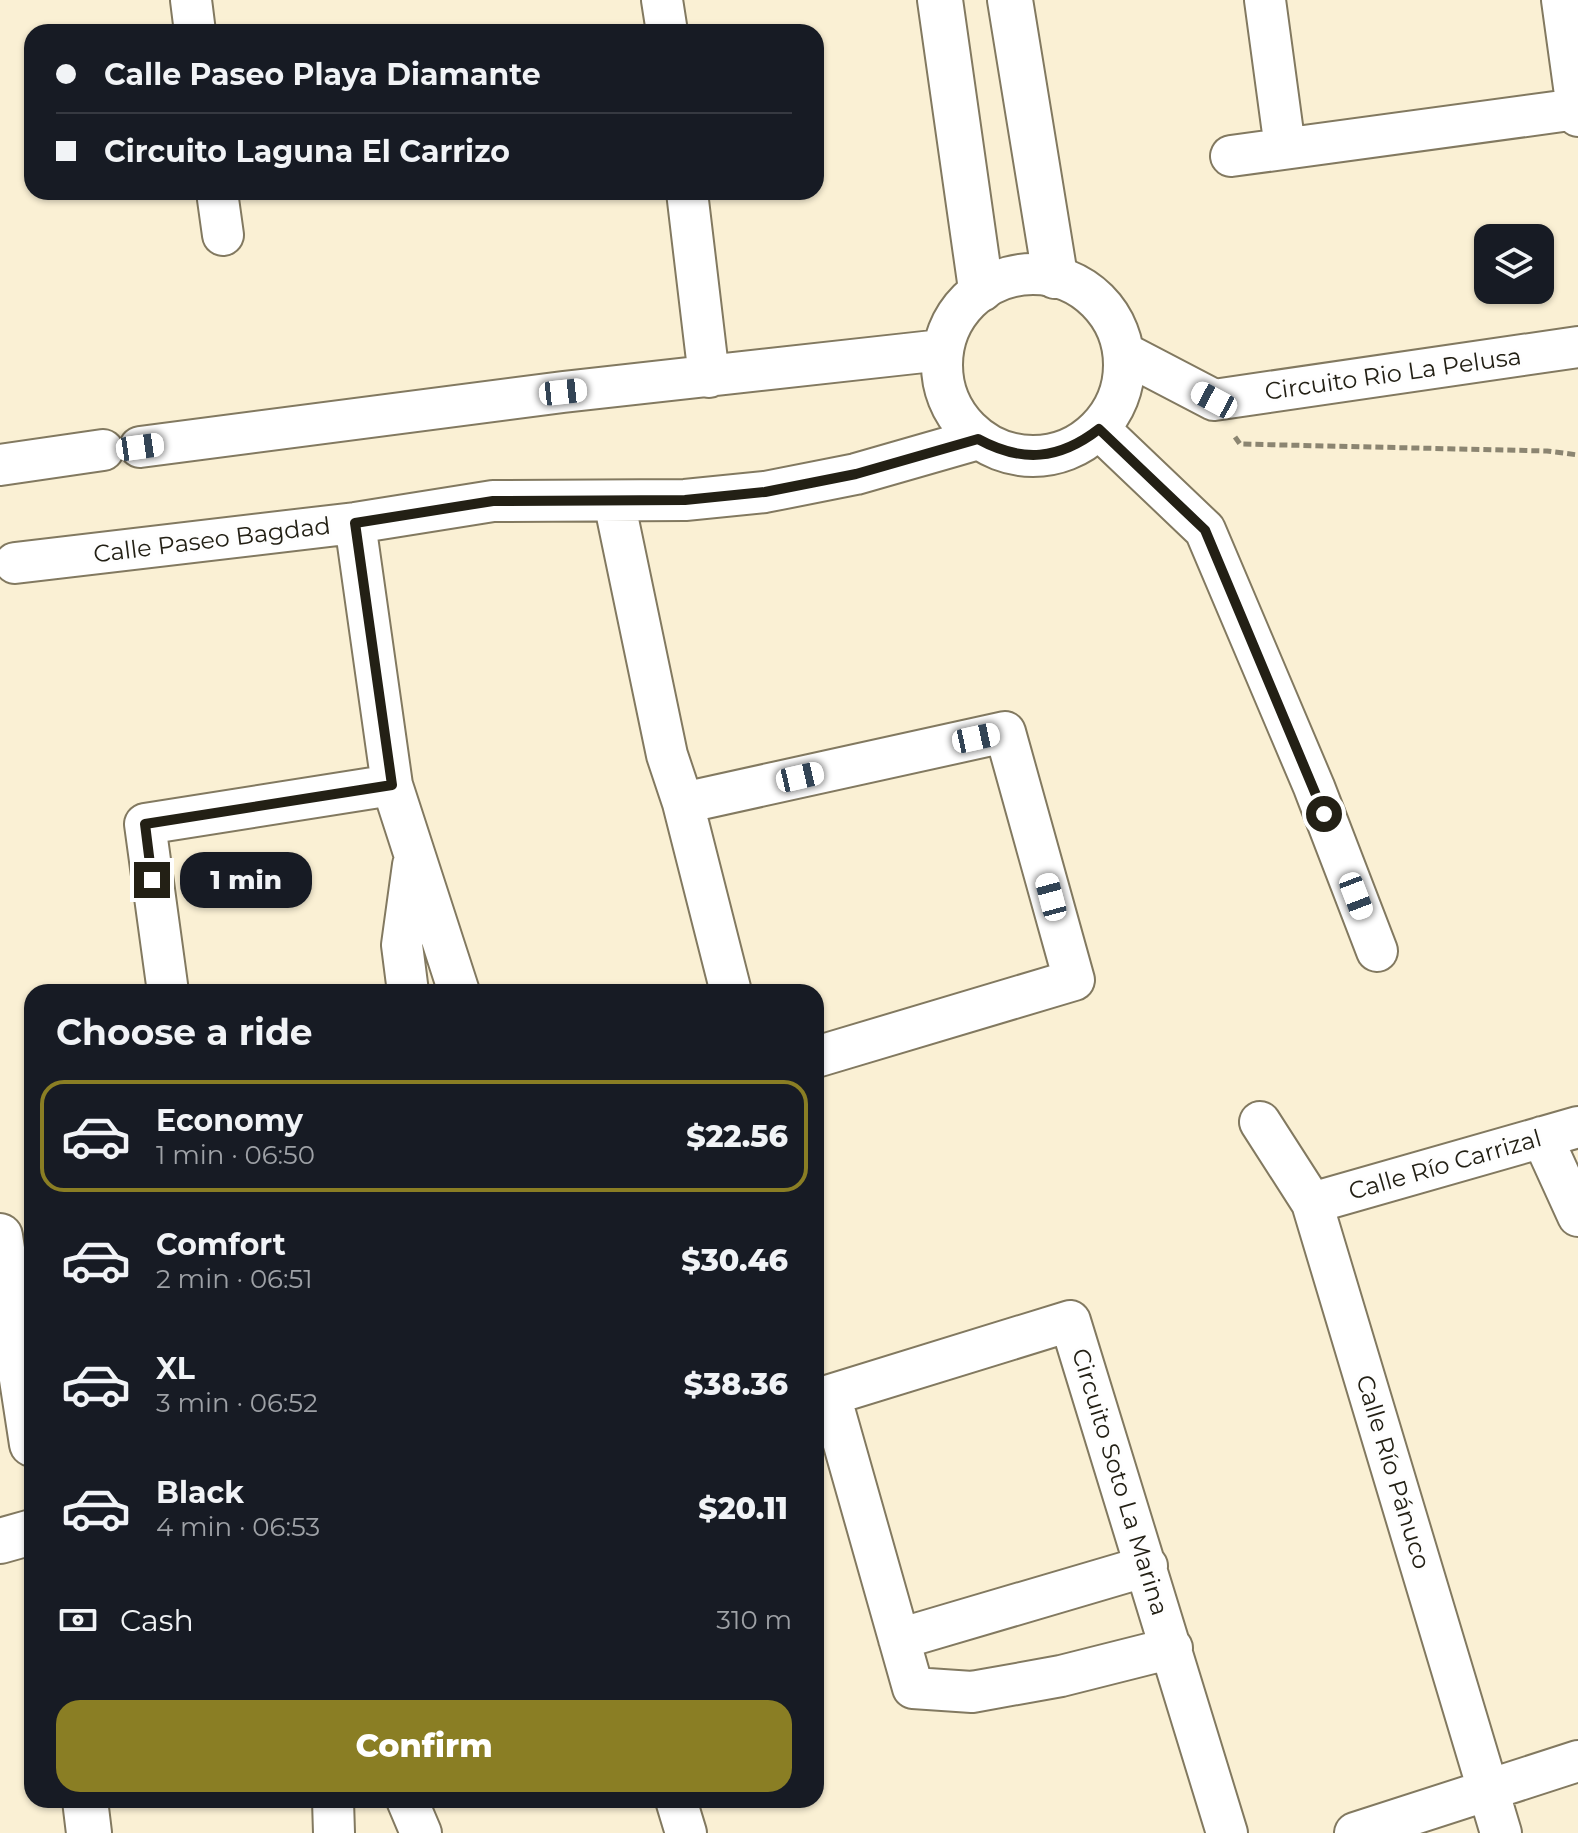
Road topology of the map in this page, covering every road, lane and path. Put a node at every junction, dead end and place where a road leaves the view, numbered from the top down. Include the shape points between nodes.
1 (191, 0) edge
2 (662, 0) edge
3 (940, 0) edge
4 (1010, 0) edge
5 (1265, 0) edge
6 (1562, 0) edge
7 (194, 24) edge
8 (666, 24) edge
9 (1577, 112) edge
10 (1285, 148) junction
11 (1231, 156) dead end
12 (218, 200) edge
13 (688, 200) edge
14 (223, 235) dead end
15 (1055, 276) junction
16 (981, 289) junction
17 (1578, 347) edge
18 (1124, 360) junction
19 (942, 363) junction
20 (709, 377) junction
21 (1214, 400) junction
22 (1107, 418) junction
23 (969, 430) junction
24 (1578, 455) edge
25 (0, 465) edge
26 (614, 501) junction
27 (355, 523) junction
28 (15, 563) dead end
29 (392, 785) junction
30 (683, 803) junction
31 (415, 854) junction
32 (1377, 951) dead end
33 (167, 984) edge
34 (407, 984) edge
35 (456, 984) edge
36 (729, 984) edge
37 (824, 1055) edge
38 (1260, 1122) dead end
39 (1560, 1132) edge
40 (1312, 1203) junction
41 (1578, 1216) edge
42 (0, 1236) edge
43 (11, 1384) edge
44 (24, 1421) edge
45 (24, 1534) edge
46 (0, 1541) edge
47 (1147, 1566) junction
48 (899, 1639) junction
49 (1172, 1648) junction
50 (1578, 1761) edge
51 (1489, 1790) junction
52 (86, 1808) edge
53 (333, 1808) edge
54 (410, 1808) edge
55 (678, 1808) edge
56 (89, 1833) edge
57 (334, 1833) edge
58 (421, 1833) edge
59 (686, 1833) edge
60 (1227, 1833) edge
61 (1355, 1833) edge
62 (1501, 1833) edge

1 - 7 street
2 - 8 street
3 - 16 street
4 - 15 street
5 - 10 street
6 - 9 street
9 - 10 street
10 - 11 street
12 - 14 street
13 - 20 street
15 - 16 street via 1003,278
15 - 18 street via 1081,286 1102,304 1117,327
16 - 19 street via 949,326
17 - 21 street, Circuito Rio La Pelusa
18 - 21 street
18 - 22 street via 1124,381
19 - 20 street
19 - 23 street via 947,400
20 - 25 street
21 - 24 path via 1240,444
22 - 23 street via 1078,446 1040,456 1001,452
22 - 32 street via 1205,530
23 - 26 street, Calle Paseo Bagdad via 856,474 765,492
26 - 27 street, Calle Paseo Bagdad via 493,501
26 - 30 street via 667,755
27 - 28 street, Calle Paseo Bagdad
27 - 29 street
29 - 31 street
29 - 33 street via 145,824
30 - 36 street
30 - 37 street via 1005,732 1074,980
31 - 34 street via 402,945
31 - 35 street
38 - 40 street, Calle Río Pánuco
39 - 40 street, Calle Río Carrizal
39 - 41 street
40 - 51 street, Calle Río Pánuco
42 - 43 street
43 - 44 street
45 - 46 street
47 - 48 street
47 - 48 street, Circuito Soto La Marina via 1070,1321 830,1395
47 - 49 street, Circuito Soto La Marina
48 - 49 street, Circuito Soto La Marina via 913,1688 972,1692
49 - 60 street, Circuito Soto La Marina
50 - 51 street
51 - 61 street
51 - 62 street, Calle Río Pánuco
52 - 56 street
53 - 57 street
54 - 58 street
55 - 59 street

